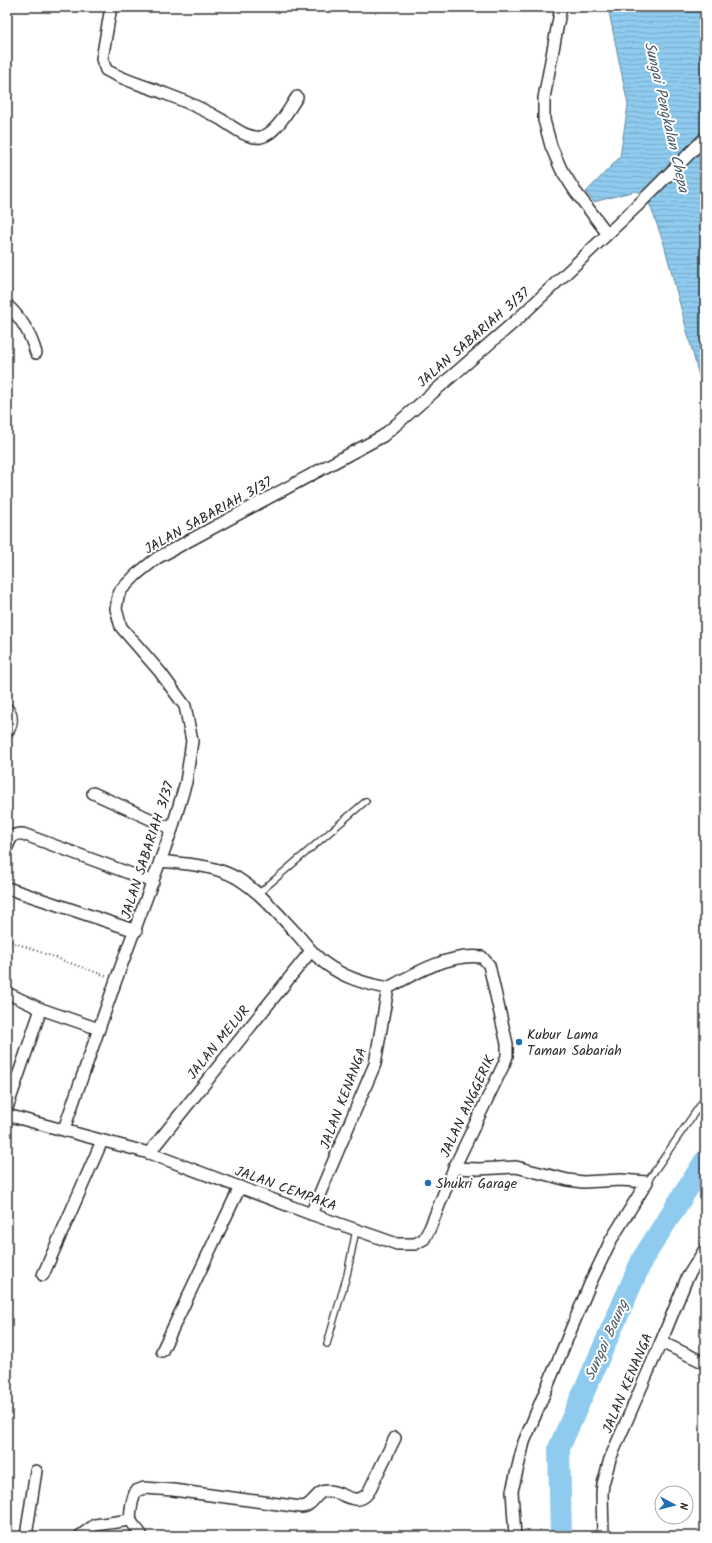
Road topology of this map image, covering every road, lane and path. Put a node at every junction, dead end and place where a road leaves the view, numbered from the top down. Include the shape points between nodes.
1 (111, 7) edge
2 (561, 7) edge
3 (297, 97) dead end
4 (705, 138) edge
5 (607, 234) junction
6 (7, 305) edge
7 (36, 353) dead end
8 (7, 705) edge
9 (7, 736) edge
10 (93, 793) dead end
11 (366, 801) dead end
12 (172, 829) junction
13 (7, 847) edge
14 (160, 861) junction
15 (153, 882) junction
16 (7, 888) edge
17 (259, 893) junction
18 (136, 931) junction
19 (7, 940) edge
20 (311, 951) junction
21 (116, 980) junction
22 (388, 988) junction
23 (7, 993) edge
24 (41, 1009) junction
25 (99, 1029) junction
26 (705, 1098) edge
27 (7, 1108) edge
28 (7, 1115) edge
29 (64, 1130) junction
30 (102, 1141) junction
31 (149, 1153) junction
32 (454, 1168) junction
33 (647, 1182) junction
34 (240, 1187) junction
35 (311, 1214) junction
36 (356, 1230) junction
37 (415, 1244) joint
38 (705, 1249) edge
39 (43, 1275) dead end
40 (661, 1342) junction
41 (327, 1344) dead end
42 (162, 1351) dead end
43 (705, 1363) edge
44 (395, 1438) dead end
45 (36, 1471) dead end
46 (130, 1520) junction
47 (26, 1536) edge
48 (80, 1536) edge
49 (142, 1536) edge
50 (515, 1536) edge
51 (603, 1536) edge

1 - 3 street via 102,59 106,70 119,77 167,95 250,136 261,137 272,131
2 - 5 street via 544,98 544,120 561,169
4 - 5 street, JALAN SABARIAH 3/37
5 - 12 street, JALAN SABARIAH 3/37 via 520,317 383,436 157,558 121,590 116,609 121,627 185,706 192,741 186,782
6 - 7 street via 22,320 31,336
8 - 9 lane via 14,716 14,726
10 - 12 street
11 - 17 lane
12 - 14 street, JALAN SABARIAH 3/37
13 - 15 street via 12,836 16,833 23,834
14 - 15 street, JALAN SABARIAH 3/37
14 - 17 street via 209,867 236,878
15 - 18 street, JALAN SABARIAH 3/37
16 - 18 street
17 - 20 street
18 - 21 street, JALAN SABARIAH 3/37
19 - 21 path
20 - 22 street via 325,964 348,977 362,983
20 - 31 street, JALAN MELUR
21 - 25 street, JALAN SABARIAH 3/37
22 - 32 street, JALAN ANGGERIK via 428,967 462,957 482,957 489,965 507,1044 507,1056
22 - 35 street, JALAN KENANGA via 375,1064
23 - 24 street
24 - 25 street
24 - 27 street
25 - 29 street, JALAN SABARIAH 3/37
26 - 33 lane
28 - 29 street, JALAN CEMPAKA
29 - 30 street, JALAN CEMPAKA
30 - 31 street, JALAN CEMPAKA
30 - 39 street
31 - 34 street, JALAN CEMPAKA
32 - 33 street via 516,1167 583,1182
32 - 37 street, JALAN ANGGERIK via 430,1228 424,1239
33 - 50 street via 611,1240 590,1284 524,1442 512,1491
34 - 35 street, JALAN CEMPAKA
34 - 42 street
35 - 36 street, JALAN CEMPAKA
36 - 37 street, JALAN CEMPAKA via 397,1244
36 - 41 lane via 347,1275
38 - 40 street, JALAN KENANGA via 687,1278
40 - 43 street
40 - 51 street, JALAN KENANGA via 610,1460 603,1489
44 - 46 street via 368,1493 361,1499 324,1491 311,1504 301,1507 144,1488 136,1491 134,1495
45 - 47 street
46 - 48 street via 95,1525
46 - 49 street

